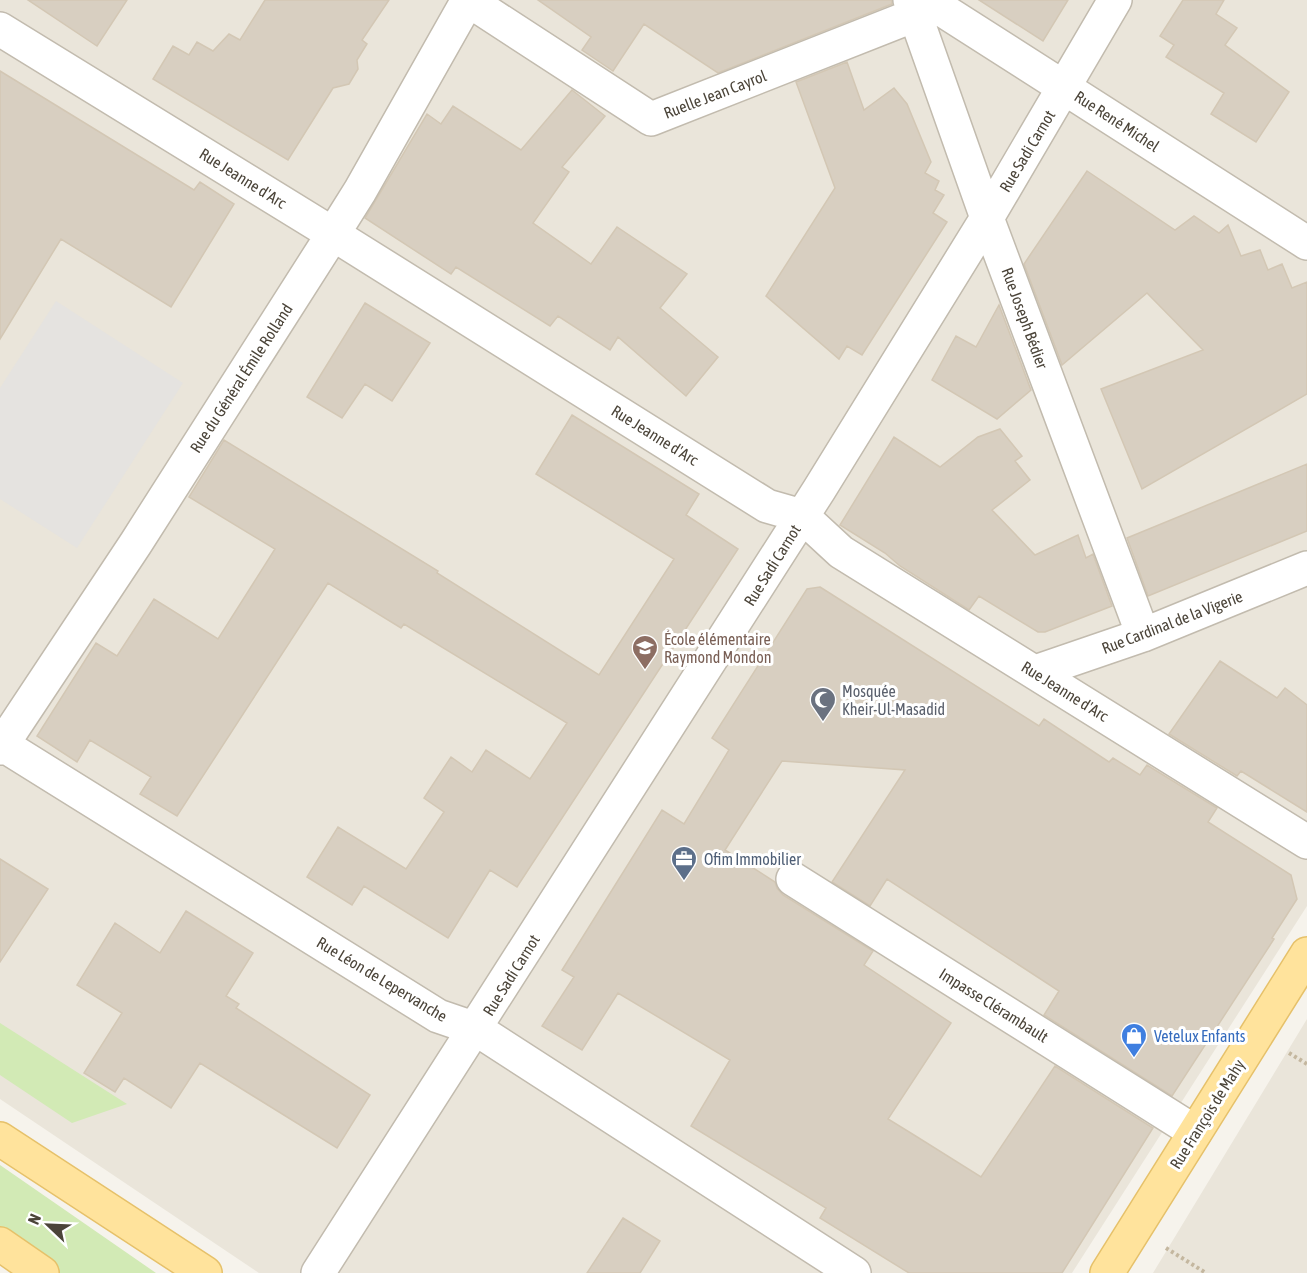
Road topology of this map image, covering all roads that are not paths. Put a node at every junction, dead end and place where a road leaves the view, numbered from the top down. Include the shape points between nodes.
1 (468, 0) edge
2 (1115, 0) edge
3 (917, 5) edge
4 (0, 29) edge
5 (1064, 87) junction
6 (987, 218) junction
7 (333, 234) junction
8 (1307, 243) edge
9 (802, 516) junction
10 (1307, 568) edge
11 (1143, 635) junction
12 (1035, 672) junction
13 (1, 745) edge
14 (1307, 842) edge
15 (793, 879) dead end
16 (1307, 954) edge
17 (476, 1029) junction
18 (1195, 1132) junction
19 (0, 1139) edge
20 (0, 1244) edge
21 (42, 1273) edge
22 (205, 1273) edge
23 (318, 1273) edge
24 (854, 1273) edge
25 (1107, 1273) edge

1 - 3 street, Ruelle Jean Cayrol via 651,119
1 - 7 street, Rue du Général Émile Rolland
2 - 5 street, Rue Sadi Carnot
3 - 5 street, Rue René Michel
3 - 6 street, Rue Joseph Bédier
4 - 7 street, Rue Jeanne d'Arc
5 - 6 street, Rue Sadi Carnot
5 - 8 street, Rue René Michel
6 - 9 street, Rue Sadi Carnot
6 - 11 street, Rue Joseph Bédier
7 - 9 street, Rue Jeanne d'Arc via 767,506
7 - 13 street, Rue du Général Émile Rolland via 136,543
9 - 12 street, Rue Jeanne d'Arc via 841,552
9 - 17 street, Rue Sadi Carnot
10 - 11 street, Rue Cardinal de la Vigerie
11 - 12 street, Rue Cardinal de la Vigerie
12 - 14 street, Rue Jeanne d'Arc
13 - 17 street, Rue Léon de Lepervanche via 438,1016
15 - 18 street, Impasse Clérambault
16 - 18 main road, Rue François de Mahy
17 - 23 street, Rue Sadi Carnot
17 - 24 street, Rue Léon de Lepervanche
18 - 25 main road, Rue François de Mahy
19 - 22 main road
20 - 21 main road

